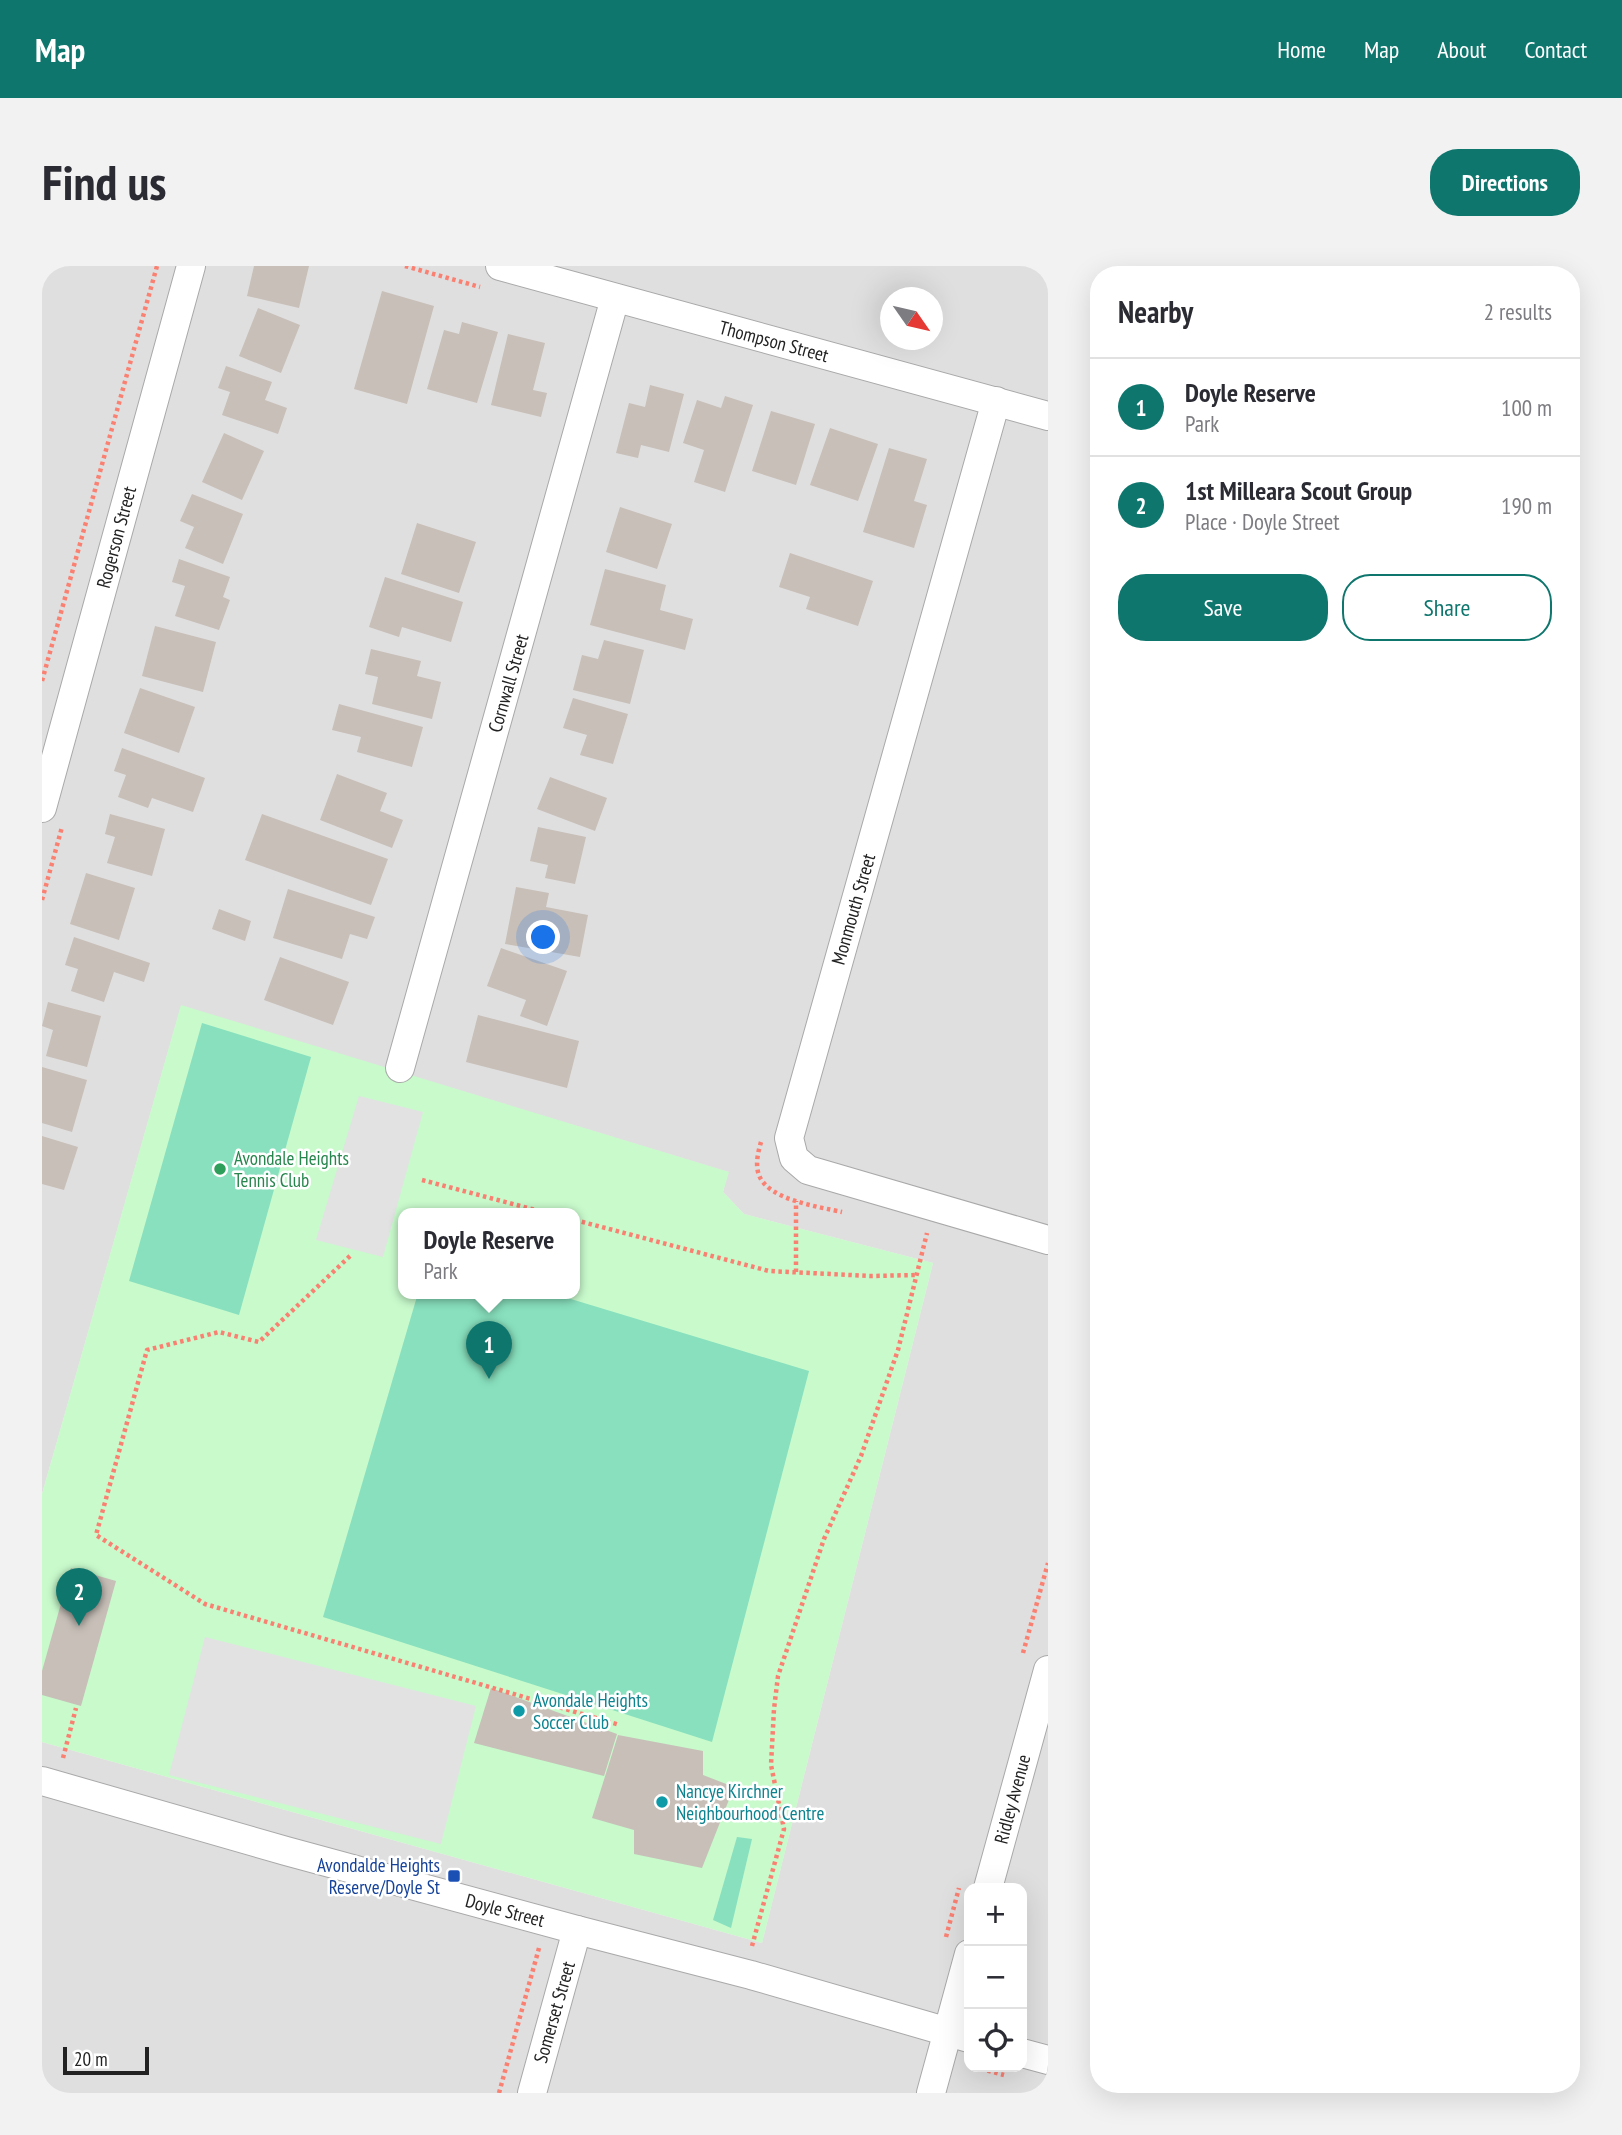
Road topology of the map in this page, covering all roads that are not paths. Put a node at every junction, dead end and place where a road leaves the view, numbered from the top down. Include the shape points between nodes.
1 (191, 266) edge
2 (500, 266) edge
3 (615, 298) junction
4 (996, 401) junction
5 (1048, 416) edge
6 (42, 808) edge
7 (400, 1068) dead end
8 (1048, 1240) edge
9 (1048, 1670) edge
10 (45, 1782) edge
11 (989, 1883) edge
12 (577, 1930) junction
13 (964, 1994) edge
14 (959, 2035) edge
15 (1027, 2054) edge
16 (1048, 2060) edge
17 (532, 2093) edge
18 (931, 2093) edge

1 - 6 street, Rogerson Street
2 - 3 street, Thompson Street
3 - 4 street, Thompson Street
3 - 7 street, Cornwall Street
4 - 5 street, Thompson Street
4 - 8 street, Monmouth Street via 789,1138 794,1158 808,1170
9 - 11 street, Ridley Avenue
10 - 12 street, Doyle Street
12 - 14 street, Doyle Street
12 - 17 street, Somerset Street
13 - 14 street
14 - 18 street
15 - 16 street

